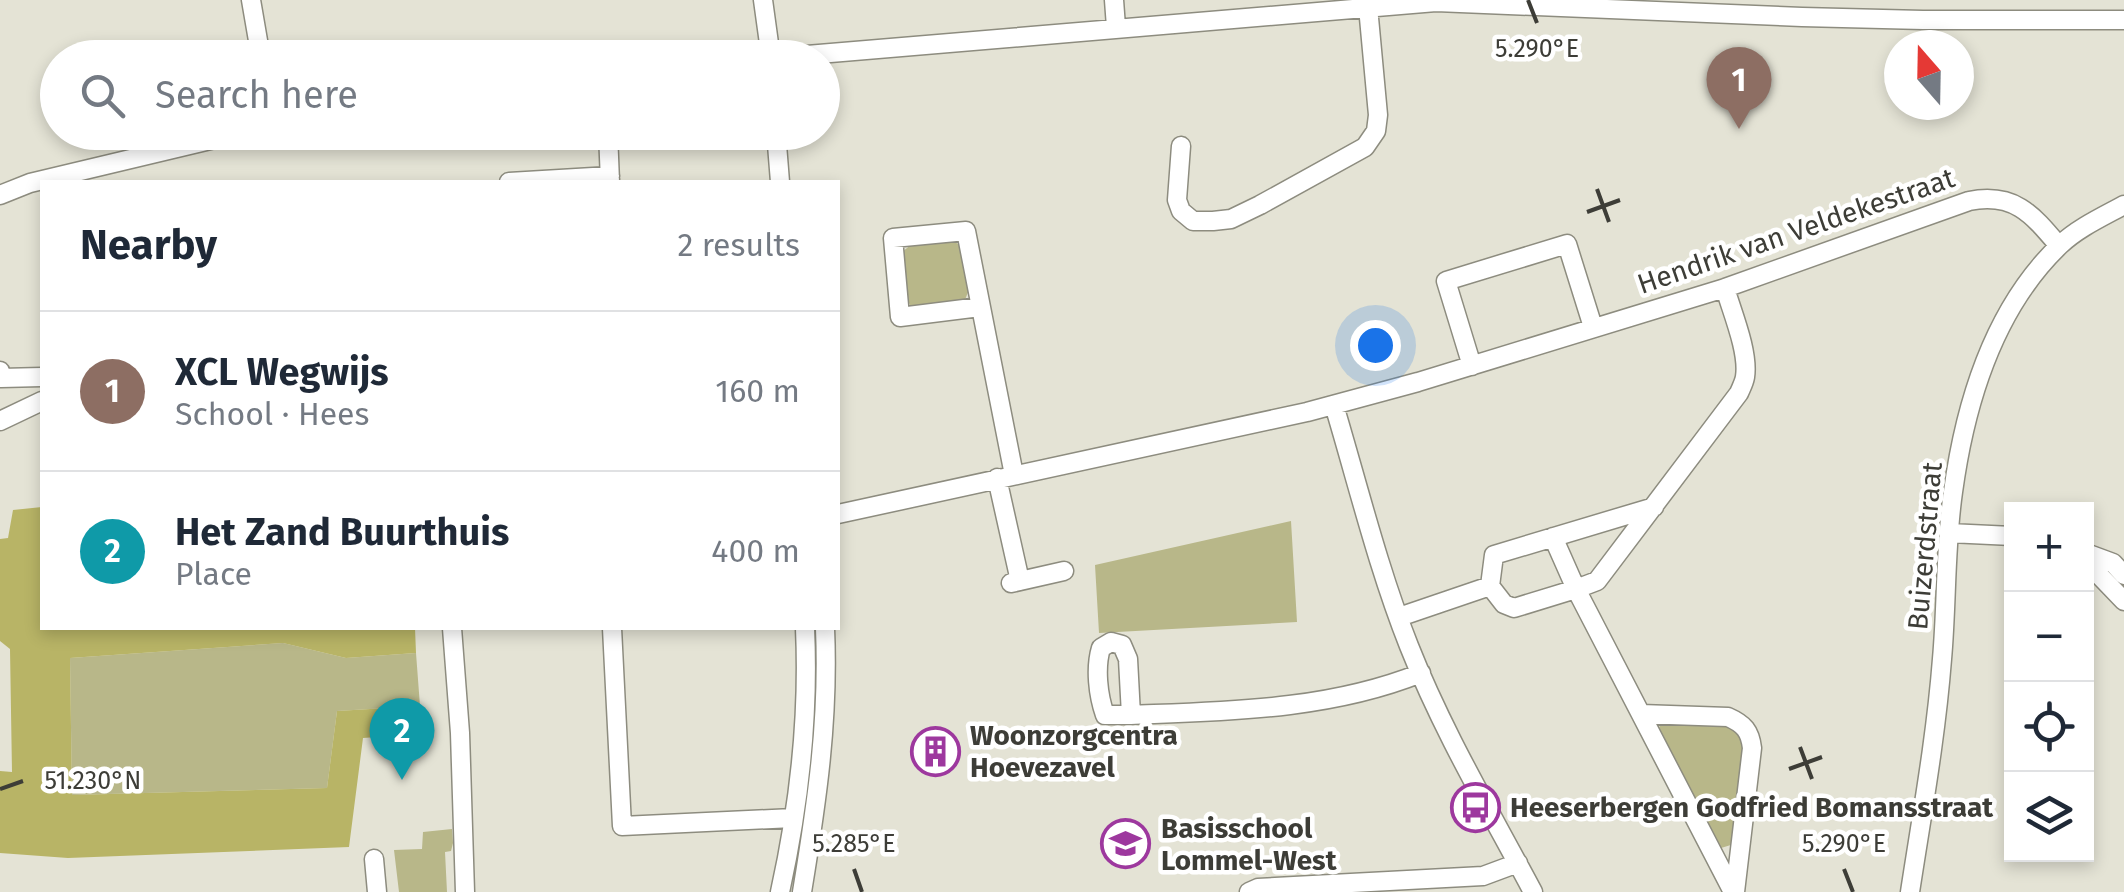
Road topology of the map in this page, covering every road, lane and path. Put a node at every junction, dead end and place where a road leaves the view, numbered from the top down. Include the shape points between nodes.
1 (251, 0) edge
2 (763, 0) edge
3 (1114, 0) edge
4 (1368, 6) junction
5 (1803, 9) edge
6 (2124, 20) edge
7 (1116, 27) junction
8 (258, 40) edge
9 (769, 40) edge
10 (840, 52) edge
11 (1182, 146) dead end
12 (170, 150) edge
13 (609, 150) edge
14 (777, 150) edge
15 (610, 179) edge
16 (46, 180) edge
17 (576, 180) edge
18 (780, 180) edge
19 (40, 182) edge
20 (0, 194) edge
21 (2124, 205) edge
22 (2059, 246) junction
23 (1726, 288) junction
24 (980, 307) junction
25 (1593, 327) junction
26 (1472, 366) junction
27 (0, 371) edge
28 (40, 377) edge
29 (1, 381) edge
30 (40, 402) edge
31 (1334, 404) junction
32 (0, 421) edge
33 (1006, 477) junction
34 (1654, 506) junction
35 (840, 514) edge
36 (1950, 534) junction
37 (1553, 536) junction
38 (2004, 536) edge
39 (2094, 556) edge
40 (2094, 565) edge
41 (1064, 572) dead end
42 (2124, 575) edge
43 (1490, 586) junction
44 (1576, 589) junction
45 (2124, 601) edge
46 (1399, 616) junction
47 (452, 630) edge
48 (612, 630) edge
49 (805, 630) edge
50 (826, 630) edge
51 (807, 666) junction
52 (827, 666) junction
53 (1421, 673) junction
54 (1641, 714) junction
55 (1131, 715) dead end
56 (793, 818) junction
57 (374, 859) dead end
58 (1518, 863) junction
59 (1355, 887) edge
60 (377, 892) edge
61 (466, 892) edge
62 (780, 892) edge
63 (802, 892) edge
64 (1249, 892) edge
65 (1533, 892) edge
66 (1734, 892) edge
67 (1910, 892) edge

1 - 8 street
2 - 9 street
3 - 7 street
4 - 5 street
4 - 7 street
4 - 11 street via 1378,115 1365,147 1260,206 1214,222 1181,211
5 - 6 street via 1924,20
7 - 10 street
12 - 16 street
13 - 15 street
14 - 18 street
15 - 17 street
19 - 20 street
21 - 22 street, Buizerdstraat
22 - 23 street, Hendrik van Veldekestraat via 2031,214 1988,197
22 - 36 street, Buizerdstraat via 2013,305 1980,373
23 - 25 street, Hendrik van Veldekestraat
23 - 34 street via 1745,378
24 - 24 street via 966,231 894,238 900,317
24 - 33 street
25 - 26 street, Hendrik van Veldekestraat
25 - 26 street via 1568,244 1446,281
26 - 31 street, Hendrik van Veldekestraat
27 - 29 street
28 - 29 street
30 - 32 street
31 - 33 street, Hendrik van Veldekestraat
31 - 46 street
33 - 35 street, Hendrik van Veldekestraat
33 - 41 street via 1014,582
34 - 37 street
34 - 44 street via 1597,581
36 - 38 street
36 - 67 street, Buizerdstraat via 1937,714
37 - 43 street via 1494,555
37 - 44 street
39 - 42 street
40 - 45 street
43 - 44 street via 1514,608
43 - 46 street
44 - 54 street
46 - 53 street
47 - 61 street
48 - 56 street via 622,826
49 - 51 street
50 - 52 street
51 - 52 street
51 - 56 street
52 - 63 street via 820,776
53 - 55 street via 1344,697 1290,705
53 - 58 street
54 - 66 street
54 - 66 street via 1728,717 1746,728 1752,748
56 - 62 street
57 - 60 street
58 - 59 street via 1482,876
58 - 65 street
59 - 64 street

